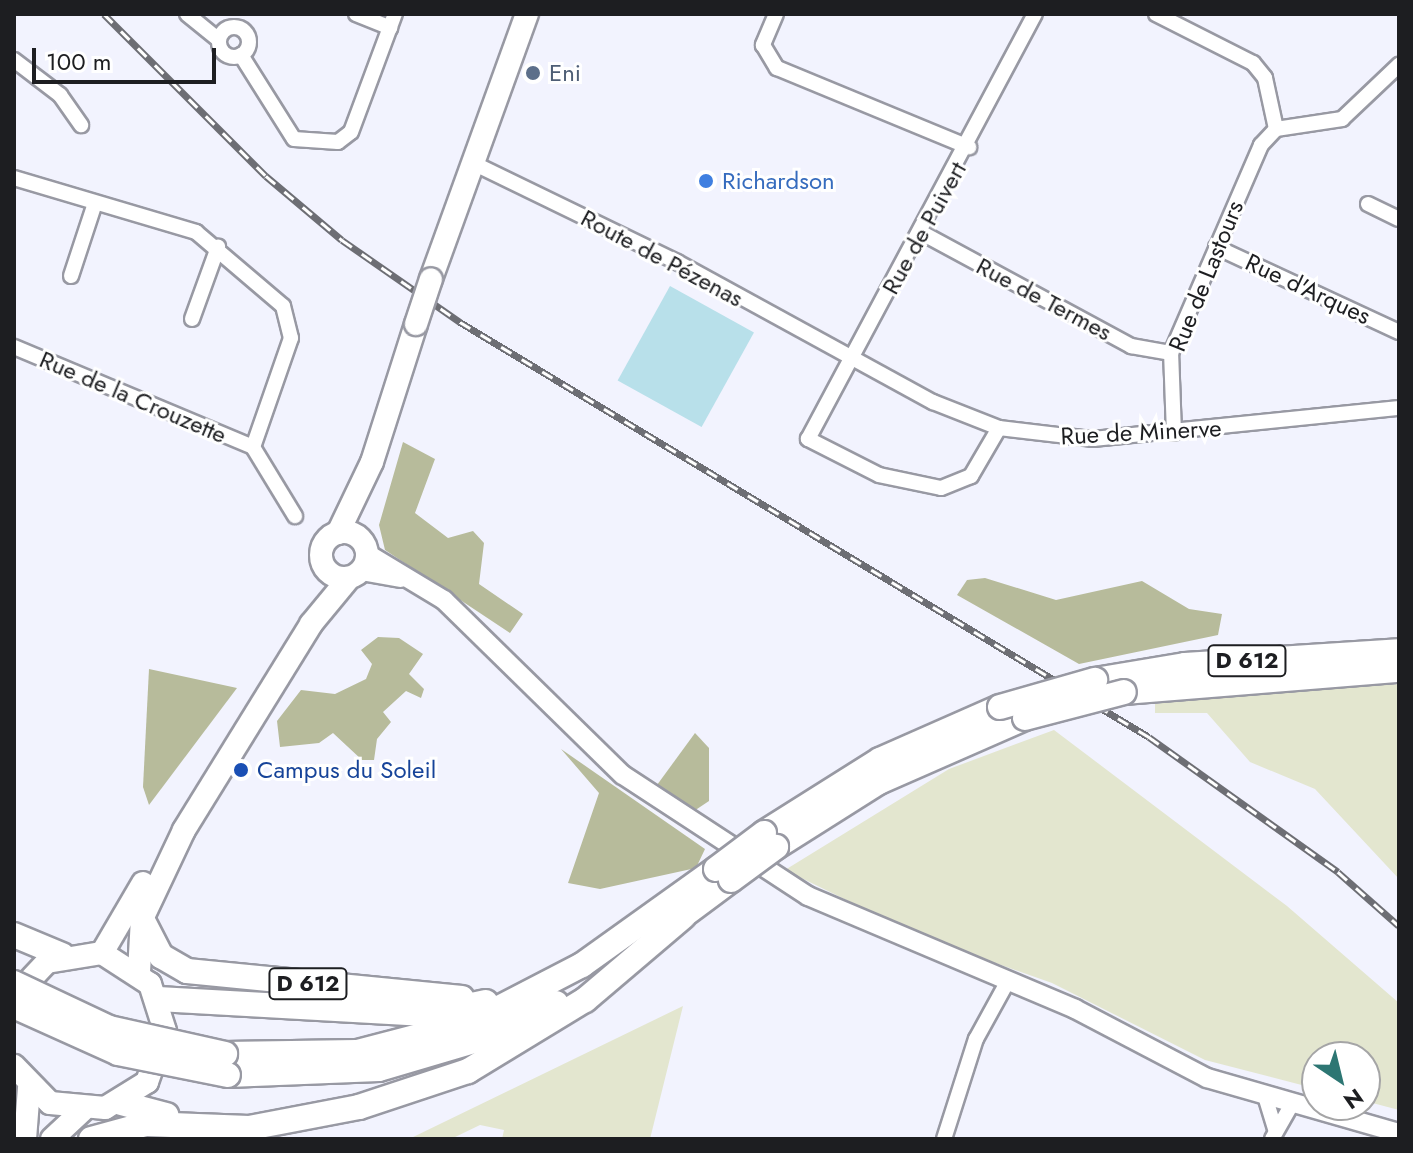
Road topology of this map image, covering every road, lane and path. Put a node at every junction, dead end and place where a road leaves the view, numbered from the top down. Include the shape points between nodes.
1 (187, 14) edge
2 (356, 14) edge
3 (527, 14) edge
4 (776, 14) edge
5 (1035, 14) edge
6 (1156, 14) edge
7 (239, 21) edge
8 (392, 21) edge
9 (219, 40) junction
10 (241, 55) junction
11 (14, 60) edge
12 (1399, 65) edge
13 (81, 125) dead end
14 (1276, 129) junction
15 (969, 147) junction
16 (471, 162) junction
17 (15, 181) edge
18 (95, 203) junction
19 (1368, 204) dead end
20 (1399, 219) edge
21 (922, 233) junction
22 (218, 247) junction
23 (1216, 247) junction
24 (71, 276) dead end
25 (192, 319) dead end
26 (1399, 332) edge
27 (14, 347) edge
28 (1171, 353) junction
29 (852, 357) junction
30 (1399, 408) edge
31 (999, 428) junction
32 (1174, 433) junction
33 (253, 447) junction
34 (372, 462) junction
35 (295, 516) dead end
36 (338, 533) junction
37 (359, 560) junction
38 (325, 569) junction
39 (311, 624) junction
40 (1399, 651) edge
41 (1399, 670) edge
42 (230, 754) junction
43 (770, 840) junction
44 (724, 874) junction
45 (683, 917) junction
46 (142, 919) junction
47 (14, 935) edge
48 (102, 953) junction
49 (62, 955) junction
50 (582, 965) junction
51 (139, 972) junction
52 (1009, 979) junction
53 (14, 983) edge
54 (14, 997) edge
55 (500, 998) junction
56 (158, 999) junction
57 (14, 1006) edge
58 (227, 1064) junction
59 (14, 1066) edge
60 (29, 1088) junction
61 (1265, 1096) junction
62 (121, 1103) junction
63 (1292, 1104) junction
64 (82, 1111) junction
65 (316, 1115) junction
66 (1399, 1133) edge
67 (1274, 1135) edge
68 (25, 1139) edge
69 (52, 1139) edge
70 (91, 1139) edge
71 (944, 1139) edge

1 - 9 street
2 - 8 street
3 - 16 main road
4 - 15 street via 763,45 777,68
5 - 15 street, Rue de Puivert
6 - 14 street via 1253,63 1265,78
7 - 9 street
7 - 10 street via 248,38
8 - 10 street via 351,132 317,145 294,139
9 - 10 street via 227,55
11 - 13 street via 60,95
12 - 14 street via 1342,119
14 - 23 street, Rue de Lastours via 1261,145
15 - 21 street, Rue de Puivert
16 - 29 street, Route de Pézenas
16 - 34 main road, bridge
17 - 18 street, Rue de la Crouzette
18 - 22 street, Rue de la Crouzette via 196,232
18 - 24 street
19 - 20 street
21 - 28 street, Rue de Termes via 1131,346
21 - 29 street, Rue de Puivert
22 - 25 street
22 - 33 street, Rue de la Crouzette via 291,321
23 - 26 street, Rue d'Arques
23 - 28 street, Rue de Lastours
27 - 33 street, Rue de la Crouzette
28 - 32 street, Rue de Lastours
29 - 31 street, Rue de Minerve via 933,402
29 - 31 street, Rue de Puivert via 808,439 879,475 941,488 971,476
30 - 32 street, Rue de Minerve
31 - 32 street, Rue de Minerve via 1093,439
33 - 35 street, Rue de la Crouzette
34 - 36 main road
34 - 37 main road
36 - 37 main road
36 - 38 main road via 322,548
37 - 38 main road
37 - 39 main road
37 - 52 street via 411,580 463,617 570,731 652,797 866,926
38 - 39 main road
39 - 42 main road
40 - 43 highway, D 612, bridge via 1185,665 1095,680 1000,707 880,760
41 - 43 highway, D 612, bridge via 1124,692 1025,718 879,782
42 - 46 main road
42 - 48 main road via 172,827
43 - 44 highway, D 612, bridge
44 - 45 highway, D 612
44 - 50 highway, D 612
45 - 58 highway, D 612 via 536,1014 436,1056 343,1074
45 - 65 highway, D 612 via 585,1000 500,1054 410,1091
46 - 51 main road
46 - 55 highway, D 612 via 161,956 203,974
47 - 49 highway
48 - 49 main road
48 - 51 main road
49 - 54 main road via 32,973
50 - 55 highway, D 612
50 - 58 highway, D 612 via 510,1006 390,1046
51 - 56 main road
52 - 61 street via 1171,1062
52 - 71 street via 976,1039
53 - 58 highway, D 612, bridge via 109,1028
55 - 56 highway, D 612 via 430,1014
56 - 62 main road via 165,1031 160,1060
57 - 58 highway, D 612, bridge via 118,1053
59 - 60 main road
60 - 64 main road
60 - 68 main road
61 - 63 street
61 - 67 street
62 - 64 main road
62 - 65 highway via 206,1120
63 - 66 street
63 - 67 street
64 - 69 main road
65 - 70 highway, D 612 via 249,1128 146,1124

